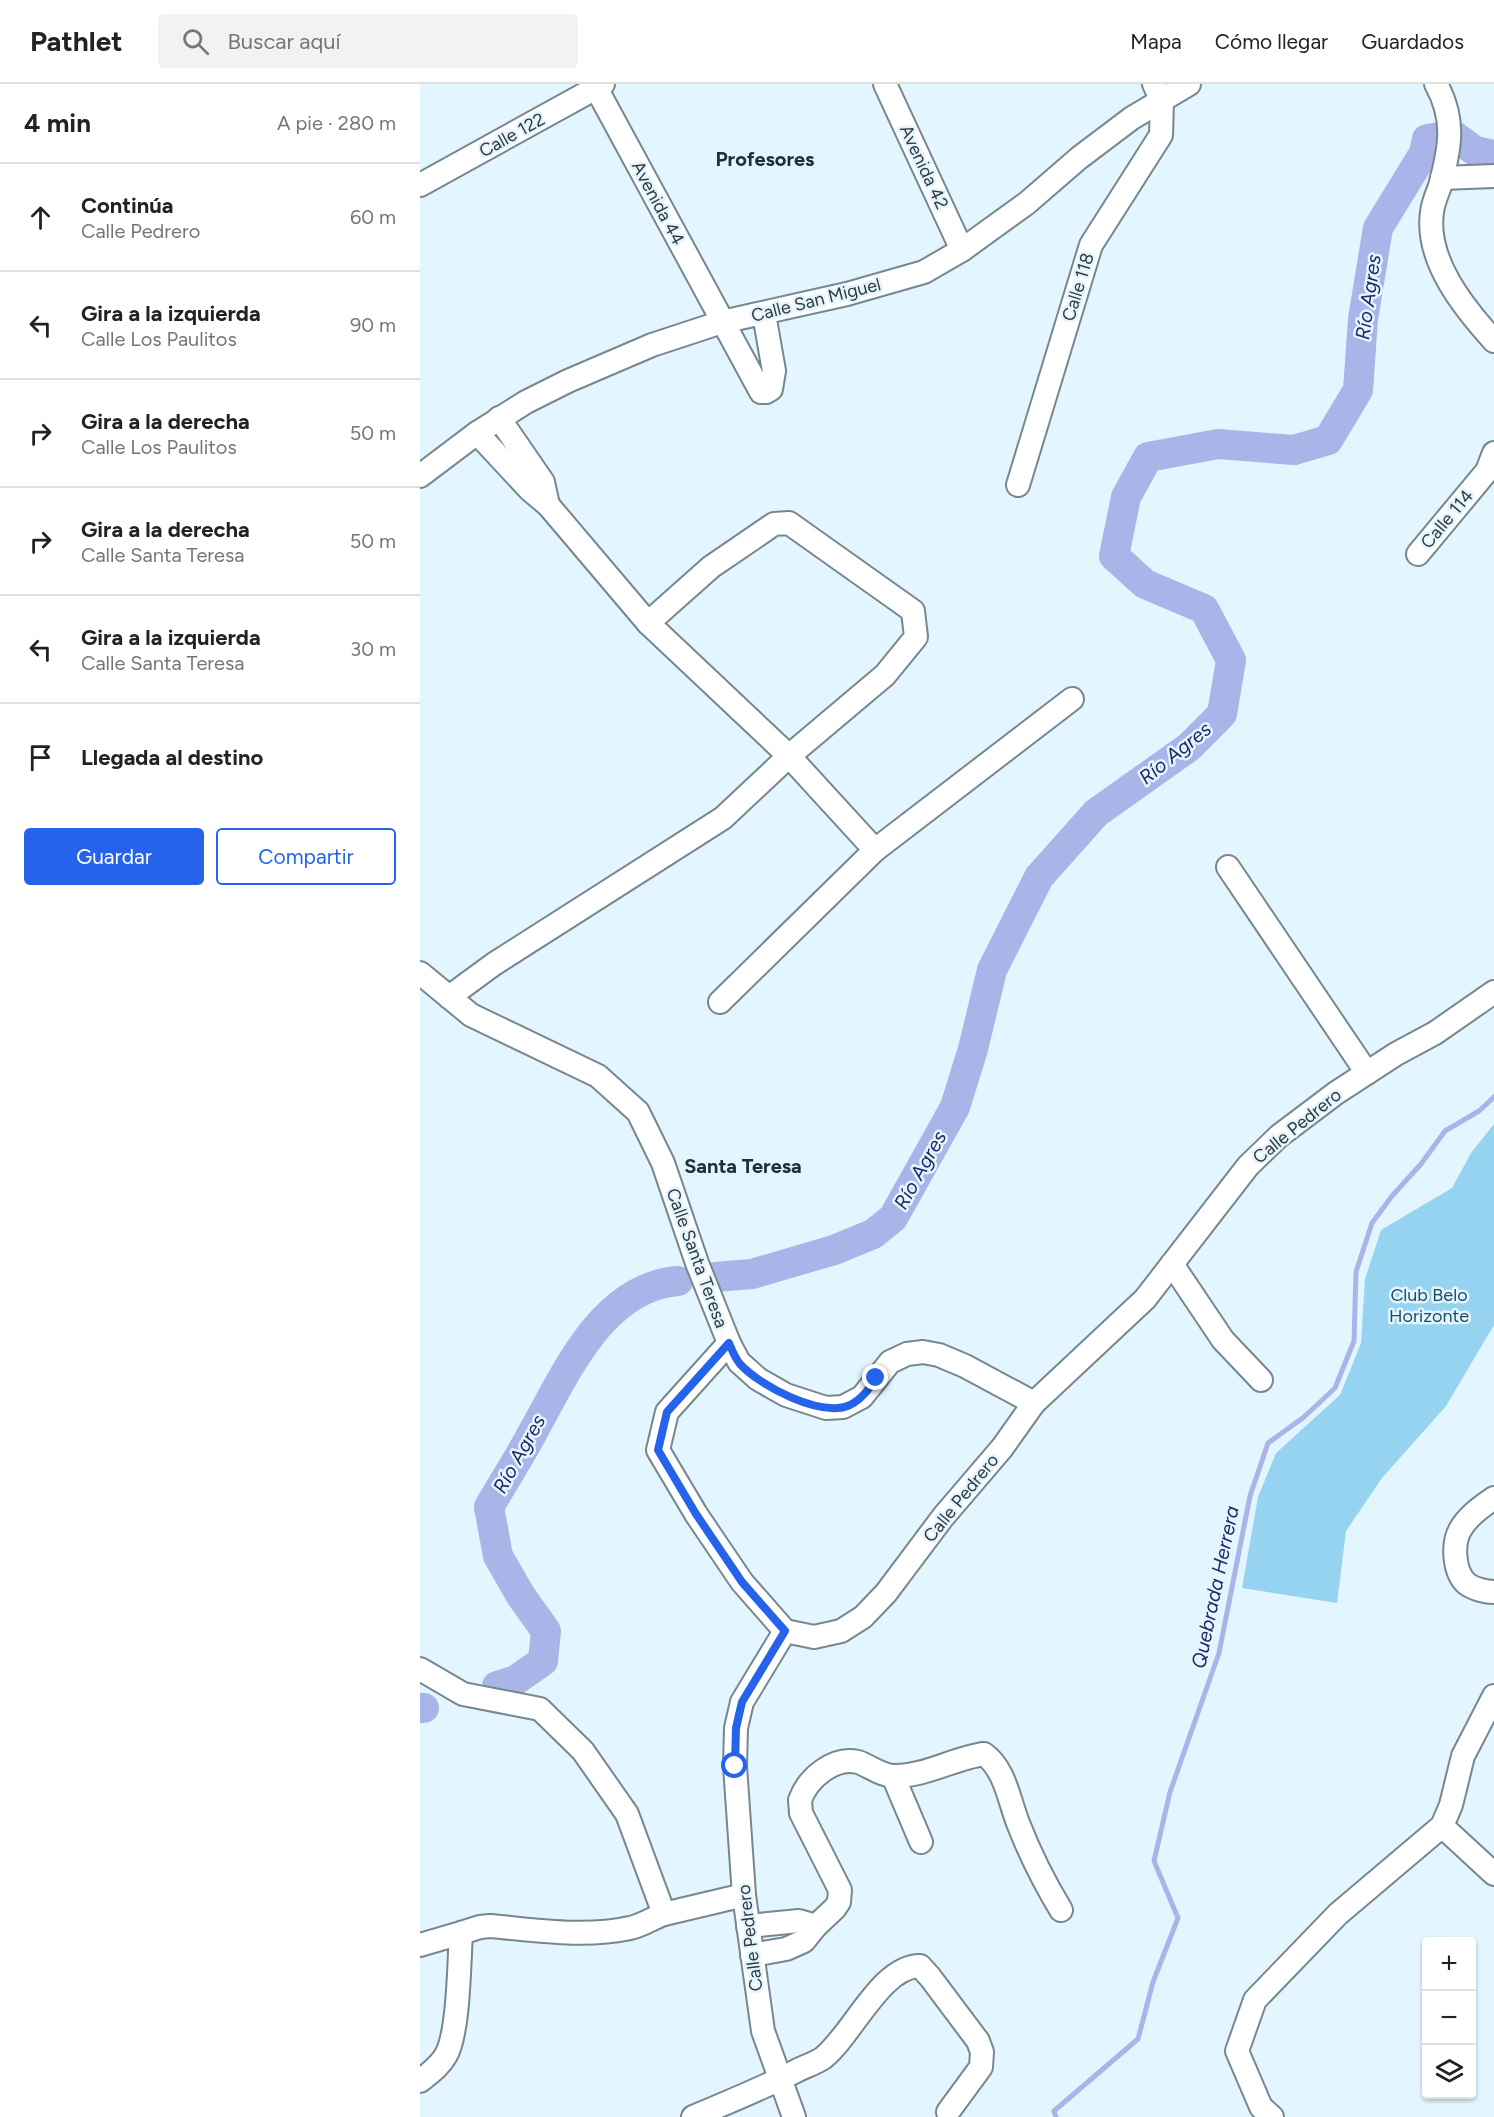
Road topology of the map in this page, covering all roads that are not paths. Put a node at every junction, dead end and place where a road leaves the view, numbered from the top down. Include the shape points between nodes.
1 (885, 84) edge
2 (1189, 84) edge
3 (1436, 84) edge
4 (598, 85) edge
5 (1158, 92) edge
6 (1494, 176) edge
7 (1442, 178) junction
8 (420, 185) edge
9 (962, 250) junction
10 (764, 314) junction
11 (722, 322) junction
12 (1494, 341) edge
13 (499, 418) junction
14 (477, 433) junction
15 (1494, 453) edge
16 (420, 476) edge
17 (1018, 485) dead end
18 (548, 505) junction
19 (1418, 554) dead end
20 (648, 623) junction
21 (1072, 699) dead end
22 (789, 756) junction
23 (875, 849) junction
24 (1228, 867) dead end
25 (420, 973) edge
26 (1494, 992) edge
27 (448, 997) junction
28 (720, 1002) dead end
29 (1367, 1073) junction
30 (1172, 1264) junction
31 (729, 1343) junction
32 (1261, 1380) dead end
33 (1034, 1403) junction
34 (1494, 1498) edge
35 (1494, 1592) edge
36 (785, 1631) junction
37 (420, 1669) edge
38 (1494, 1696) edge
39 (893, 1776) junction
40 (1442, 1826) junction
41 (921, 1842) dead end
42 (1494, 1874) edge
43 (744, 1895) junction
44 (1061, 1910) dead end
45 (664, 1914) junction
46 (748, 1926) junction
47 (816, 1926) junction
48 (461, 1933) junction
49 (420, 1945) edge
50 (752, 1955) junction
51 (780, 2079) junction
52 (420, 2081) edge
53 (948, 2112) dead end
54 (693, 2117) edge
55 (794, 2117) edge
56 (1272, 2117) edge

1 - 9 street, Avenida 42
2 - 5 street, Calle San Miguel
3 - 7 street via 1445,99 1450,121 1449,151
4 - 8 street, Calle 122
4 - 11 street, Avenida 44
5 - 9 street, Calle San Miguel via 1132,118 1027,203
5 - 17 street, Calle 118 via 1161,135 1091,245
6 - 7 street
7 - 12 street via 1432,212 1437,257 1470,312
9 - 10 street, Calle San Miguel via 924,272
10 - 11 street, Calle San Miguel
10 - 11 street, Avenida 44 via 780,356 771,389 766,392 760,392
11 - 13 street, Calle San Miguel via 652,345 568,381
13 - 14 street, Calle San Miguel
13 - 18 street via 543,482
14 - 16 street, Calle San Miguel
14 - 18 street
15 - 19 street, Calle 114 via 1487,471
18 - 20 street
20 - 22 street
20 - 22 street via 711,567 774,524 789,523 913,611 916,637 885,675
21 - 23 street
22 - 23 street
22 - 27 street via 723,818
23 - 28 street
24 - 29 street
25 - 27 street, Calle Santa Teresa
26 - 29 street, Calle Pedrero
27 - 31 street, Calle Santa Teresa via 471,1015 598,1076 638,1112 663,1163
29 - 30 street, Calle Pedrero via 1279,1136 1248,1166
30 - 32 street via 1223,1340
30 - 33 street, Calle Pedrero via 1144,1299
31 - 33 street, Calle Santa Teresa via 739,1362 758,1379 786,1395 826,1408 852,1404 890,1362 923,1352 965,1366
31 - 36 street via 667,1412 658,1450 742,1582
33 - 36 street, Calle Pedrero via 1002,1448 863,1617 841,1631 814,1637
34 - 35 street via 1469,1517 1459,1533 1456,1548 1457,1568 1467,1584
36 - 43 street, Calle Pedrero via 742,1702 736,1728
37 - 45 street via 463,1694 540,1709 576,1744 627,1814
38 - 40 street via 1463,1756
39 - 41 street
39 - 44 street via 976,1755 992,1759 1042,1879
39 - 47 street via 844,1761 826,1768 802,1794 801,1813 840,1890 839,1902
40 - 42 street
40 - 56 street via 1338,1914 1255,2000 1237,2051 1261,2107
43 - 45 street
43 - 46 street, Calle Pedrero
45 - 48 street via 631,1928 605,1931 559,1933 480,1926
46 - 47 street via 799,1921
46 - 50 street, Calle Pedrero
47 - 50 street via 804,1941 786,1949
48 - 49 street
48 - 52 street via 453,2037 438,2067
50 - 51 street, Calle Pedrero via 763,2031
51 - 53 street via 822,2059 887,1980 901,1970 920,1966 978,2041 982,2052 981,2067
51 - 54 street
51 - 55 street, Calle Pedrero

